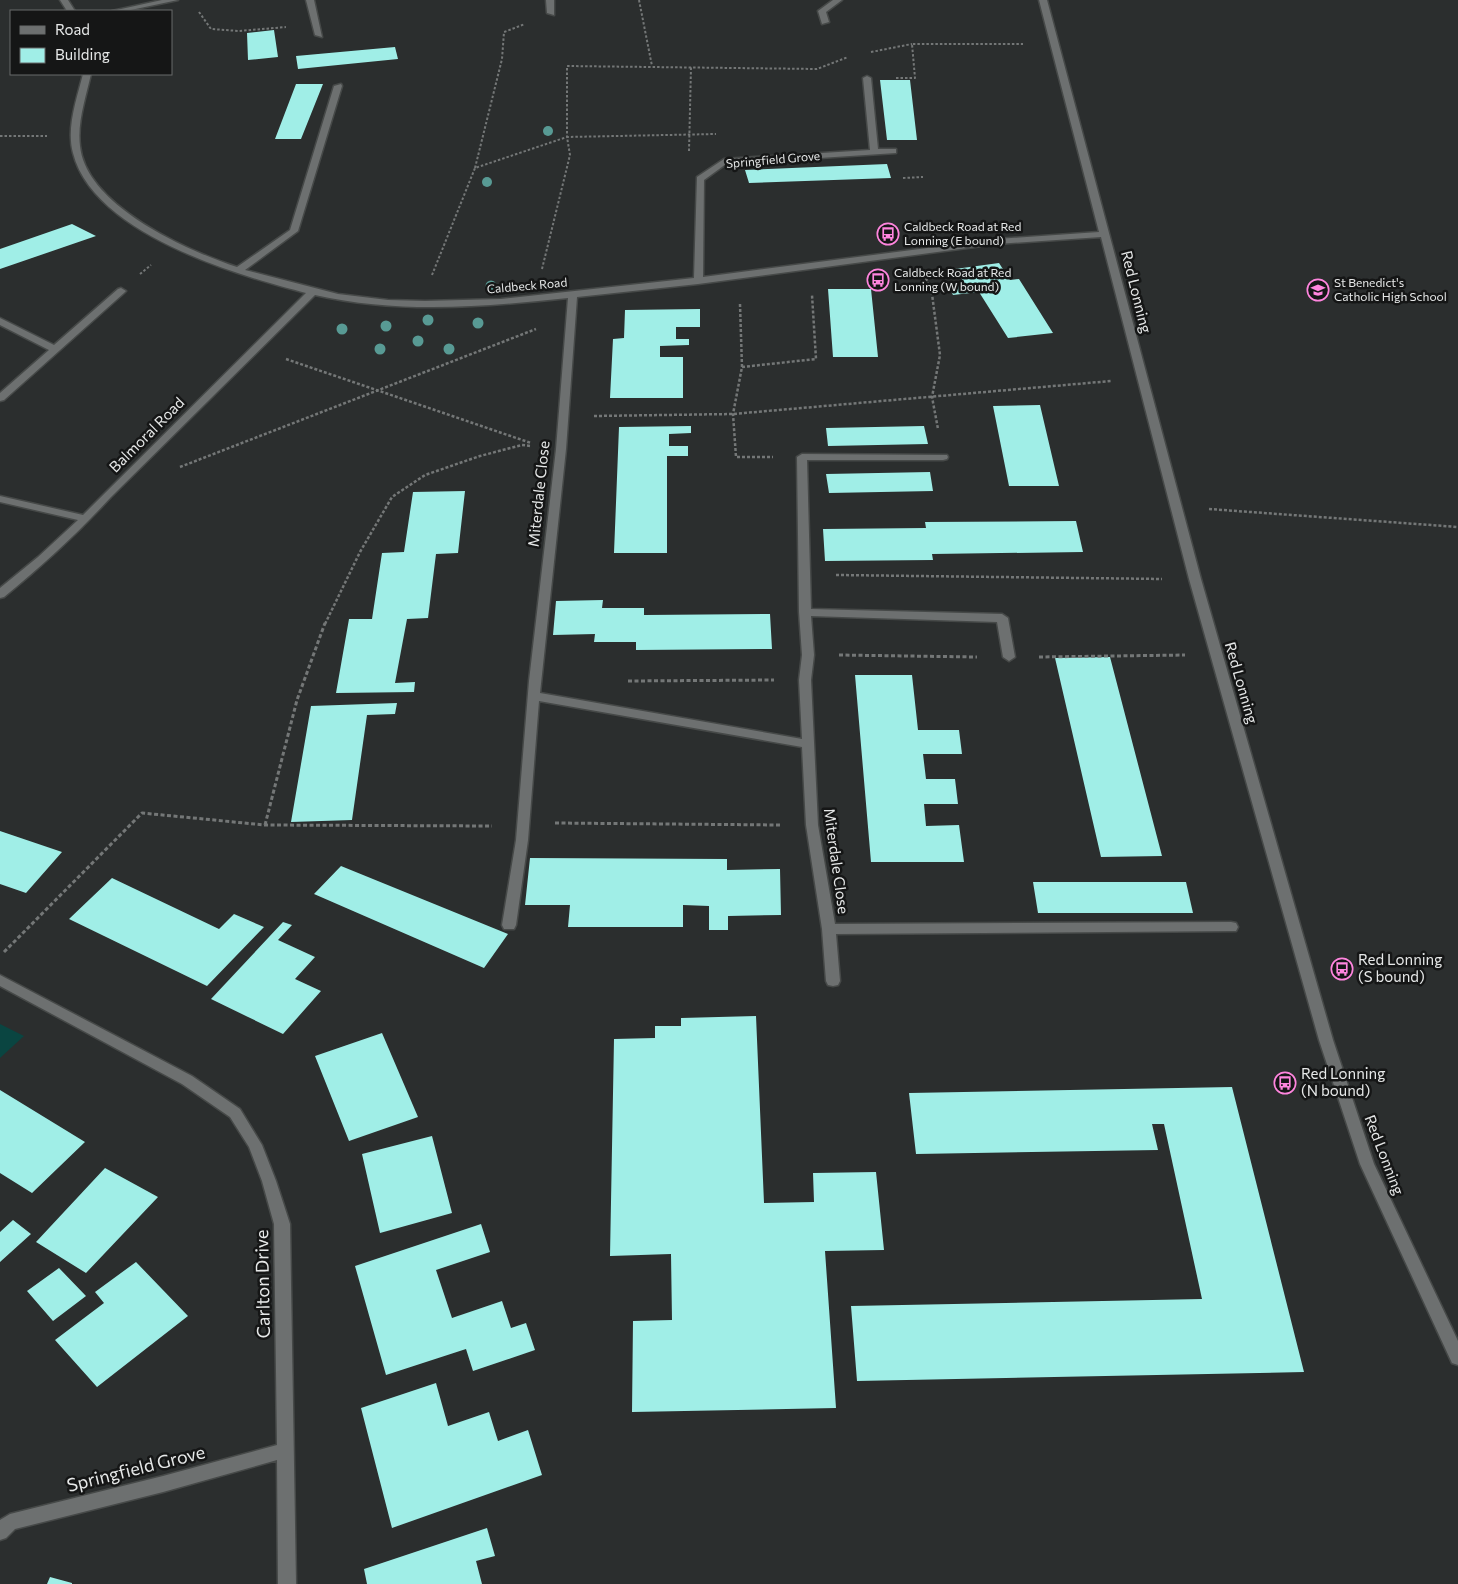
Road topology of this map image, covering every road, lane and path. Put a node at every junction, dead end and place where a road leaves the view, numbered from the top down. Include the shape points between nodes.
1 (174, 0) edge
2 (310, 0) edge
3 (550, 0) edge
4 (639, 0) edge
5 (838, 0) edge
6 (1043, 0) edge
7 (195, 6) dead end
8 (121, 10) edge
9 (551, 13) joint
10 (825, 22) dead end
11 (316, 24) junction
12 (319, 36) dead end
13 (912, 44) junction
14 (1054, 44) junction
15 (868, 52) dead end
16 (852, 56) dead end
17 (652, 66) junction
18 (87, 75) edge
19 (867, 78) joint
20 (338, 86) dead end
21 (717, 134) dead end
22 (0, 136) edge
23 (76, 136) junction
24 (567, 137) junction
25 (893, 151) dead end
26 (874, 153) junction
27 (475, 168) junction
28 (1104, 234) junction
29 (172, 246) junction
30 (811, 267) junction
31 (238, 271) junction
32 (540, 274) dead end
33 (739, 276) junction
34 (429, 281) dead end
35 (698, 281) junction
36 (121, 291) joint
37 (312, 292) junction
38 (572, 294) junction
39 (571, 315) junction
40 (0, 321) edge
41 (55, 349) junction
42 (256, 349) junction
43 (742, 367) junction
44 (1141, 378) junction
45 (377, 390) junction
46 (0, 398) edge
47 (732, 414) junction
48 (563, 417) junction
49 (561, 449) junction
50 (802, 457) junction
51 (943, 457) dead end
52 (172, 470) dead end
53 (0, 499) edge
54 (1176, 507) junction
55 (86, 519) junction
56 (1458, 527) edge
57 (805, 574) junction
58 (1195, 579) junction
59 (0, 594) edge
60 (804, 612) junction
61 (1009, 657) dead end
62 (806, 680) junction
63 (622, 681) dead end
64 (534, 696) junction
65 (809, 744) junction
66 (265, 825) junction
67 (812, 825) junction
68 (522, 826) junction
69 (509, 925) dead end
70 (1231, 927) dead end
71 (829, 929) junction
72 (0, 955) edge
73 (0, 980) edge
74 (832, 981) dead end
75 (1458, 1358) edge
76 (286, 1450) junction
77 (0, 1532) edge
78 (287, 1584) edge

1 - 8 street
2 - 11 street
3 - 9 street
4 - 17 path
5 - 10 street via 822,11
6 - 14 street, Red Lonning
7 - 11 path via 211,29 220,31
9 - 27 path via 504,32 502,59
11 - 12 street
13 - 14 path
13 - 15 path
13 - 19 path via 916,78
14 - 28 street, Red Lonning
16 - 17 path via 817,69
17 - 24 path via 567,66
18 - 23 street, Caldbeck Road
19 - 26 street
20 - 31 street via 294,231
21 - 24 path
22 - 23 path
23 - 29 street, Caldbeck Road via 77,153 96,188 116,209
24 - 27 path
24 - 32 path via 570,155
25 - 26 street, Springfield Grove
26 - 35 street, Springfield Grove via 724,162 700,179
27 - 34 path
28 - 30 street, Caldbeck Road via 985,242
28 - 44 street, Red Lonning
29 - 31 street, Caldbeck Road
29 - 36 path
30 - 33 street, Caldbeck Road
30 - 43 path via 816,359
31 - 37 street, Caldbeck Road
33 - 35 street, Caldbeck Road
33 - 43 path
35 - 38 street, Caldbeck Road
36 - 41 street
37 - 38 street, Caldbeck Road via 396,303 445,304
37 - 42 street, Balmoral Road
38 - 39 street, Miterdale Close
39 - 45 path
39 - 48 street, Miterdale Close
40 - 41 street
41 - 46 street
42 - 45 path
42 - 55 street, Balmoral Road
43 - 47 path
44 - 47 path
44 - 54 street, Red Lonning
45 - 49 path via 525,442
45 - 52 path
47 - 48 path
47 - 50 path via 736,457
48 - 49 street, Miterdale Close
49 - 64 street, Miterdale Close
49 - 66 path via 522,446 480,456 425,475 392,497 328,616 297,700
50 - 51 street
50 - 57 street, Miterdale Close
53 - 55 street
54 - 56 path
54 - 58 street, Red Lonning
55 - 59 street, Balmoral Road via 40,563
57 - 58 path
57 - 60 street, Miterdale Close
58 - 75 street, Red Lonning via 1326,1040 1367,1164
60 - 61 street via 1002,618
60 - 62 street, Miterdale Close via 808,655
62 - 63 path
62 - 65 street, Miterdale Close
64 - 65 street
64 - 68 street, Miterdale Close
65 - 67 street, Miterdale Close
66 - 68 path
66 - 72 path via 142,813
67 - 68 path via 560,823
67 - 71 street, Miterdale Close
68 - 69 street, Miterdale Close
70 - 71 street
71 - 74 street, Miterdale Close
73 - 76 street, Carlton Drive via 186,1080 235,1113 255,1145 282,1224
76 - 77 street, Springfield Grove via 10,1522
76 - 78 street, Carlton Drive

